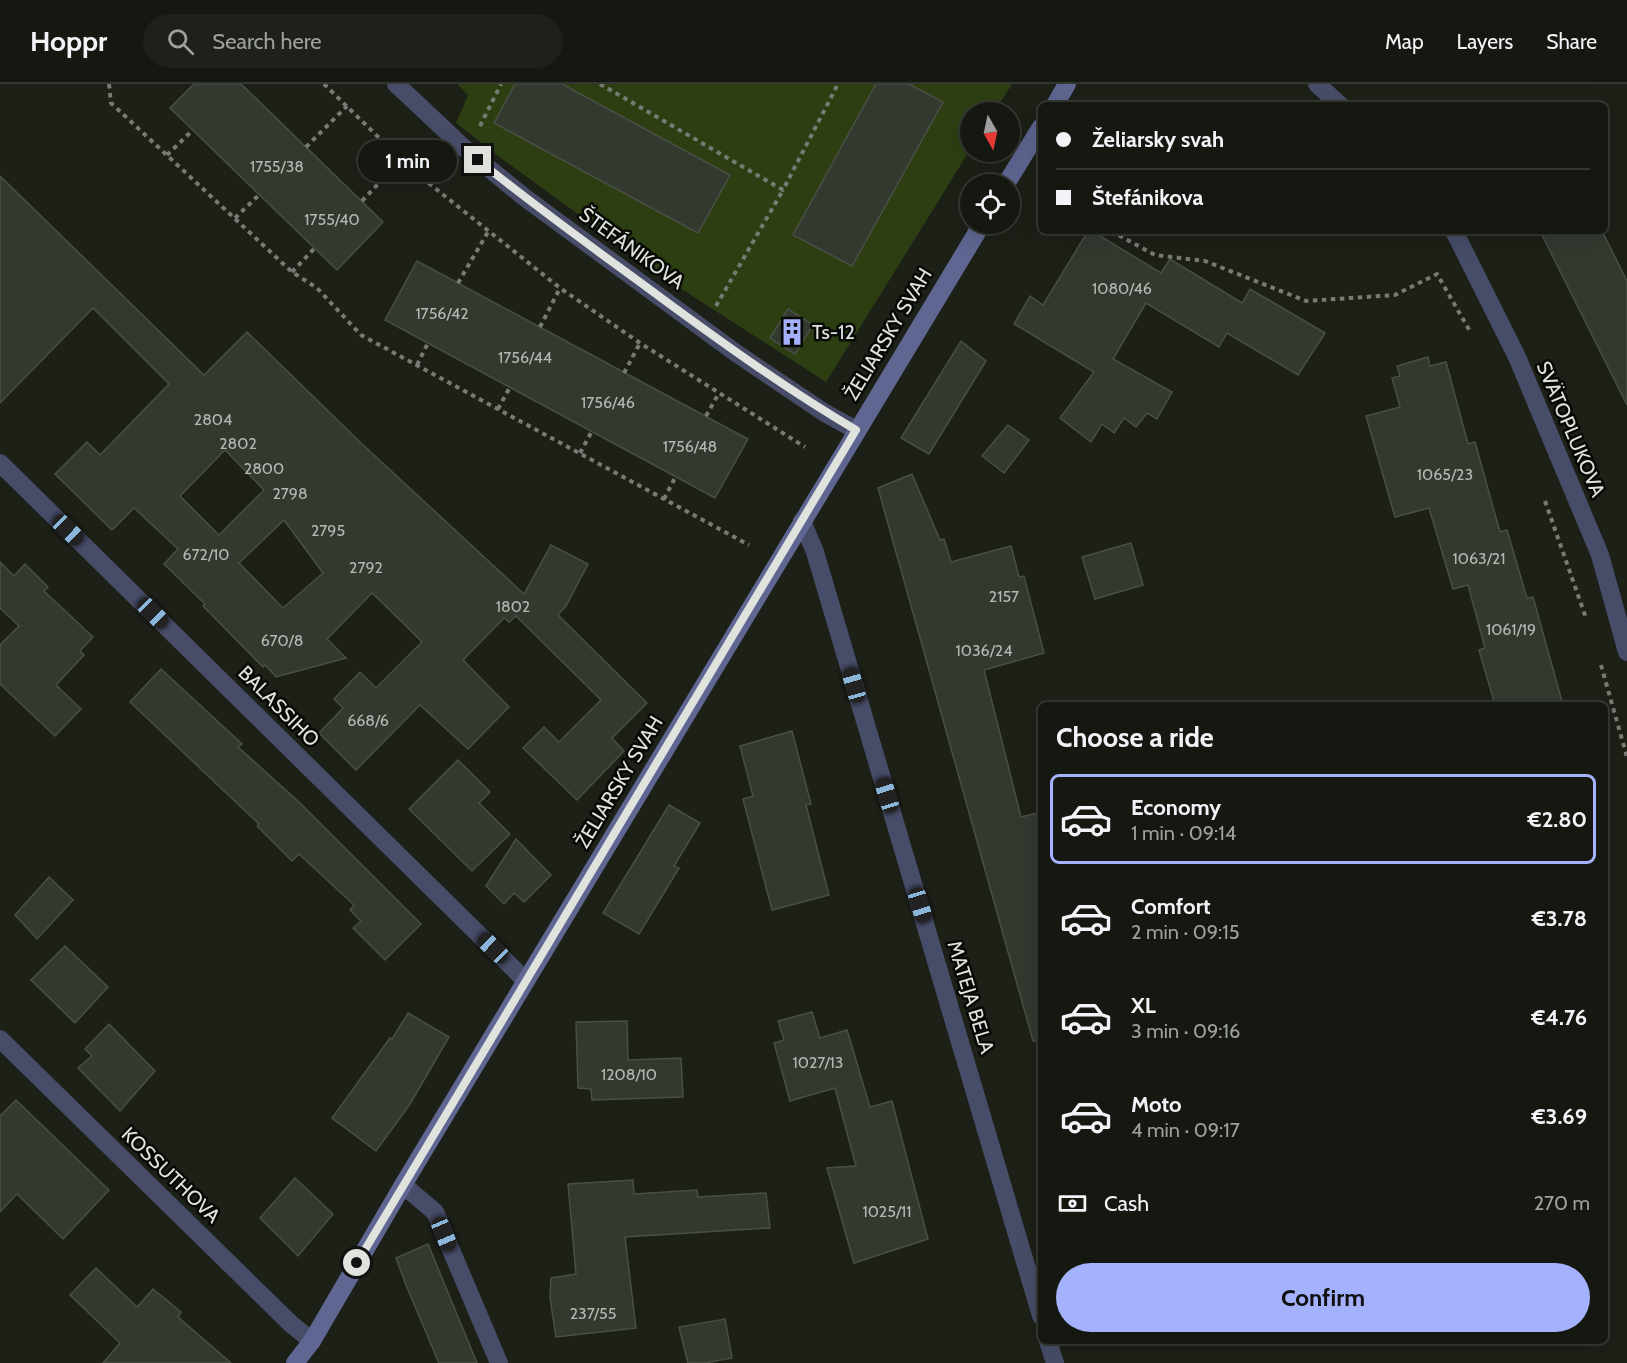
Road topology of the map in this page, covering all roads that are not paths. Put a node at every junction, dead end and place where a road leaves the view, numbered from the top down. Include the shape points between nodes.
1 (396, 84) edge
2 (1067, 84) edge
3 (1317, 84) edge
4 (1057, 102) edge
5 (1337, 102) edge
6 (1038, 132) edge
7 (1012, 174) edge
8 (976, 234) edge
9 (1456, 234) edge
10 (856, 430) junction
11 (0, 463) edge
12 (802, 521) junction
13 (1627, 652) edge
14 (526, 981) junction
15 (0, 1039) edge
16 (403, 1185) junction
17 (1038, 1306) edge
18 (312, 1341) junction
19 (1049, 1344) edge
20 (295, 1363) edge
21 (499, 1363) edge
22 (1055, 1363) edge

1 - 10 street, ŠTEFÁNIKOVA via 524,197 736,353
2 - 4 street
3 - 5 street
6 - 7 street
8 - 10 street, ŽELIARSKY SVAH
9 - 13 street, SVÄTOPLUKOVA via 1517,357 1600,555
10 - 12 street, ŽELIARSKY SVAH
11 - 14 street, BALASSIHO
12 - 14 street, ŽELIARSKY SVAH
12 - 17 street, MATEJA BELA via 819,564
14 - 16 street, ŽELIARSKY SVAH
15 - 18 street, KOSSUTHOVA
16 - 18 street, ŽELIARSKY SVAH
16 - 21 street via 435,1212
18 - 20 street, ŽELIARSKY SVAH
19 - 22 street

